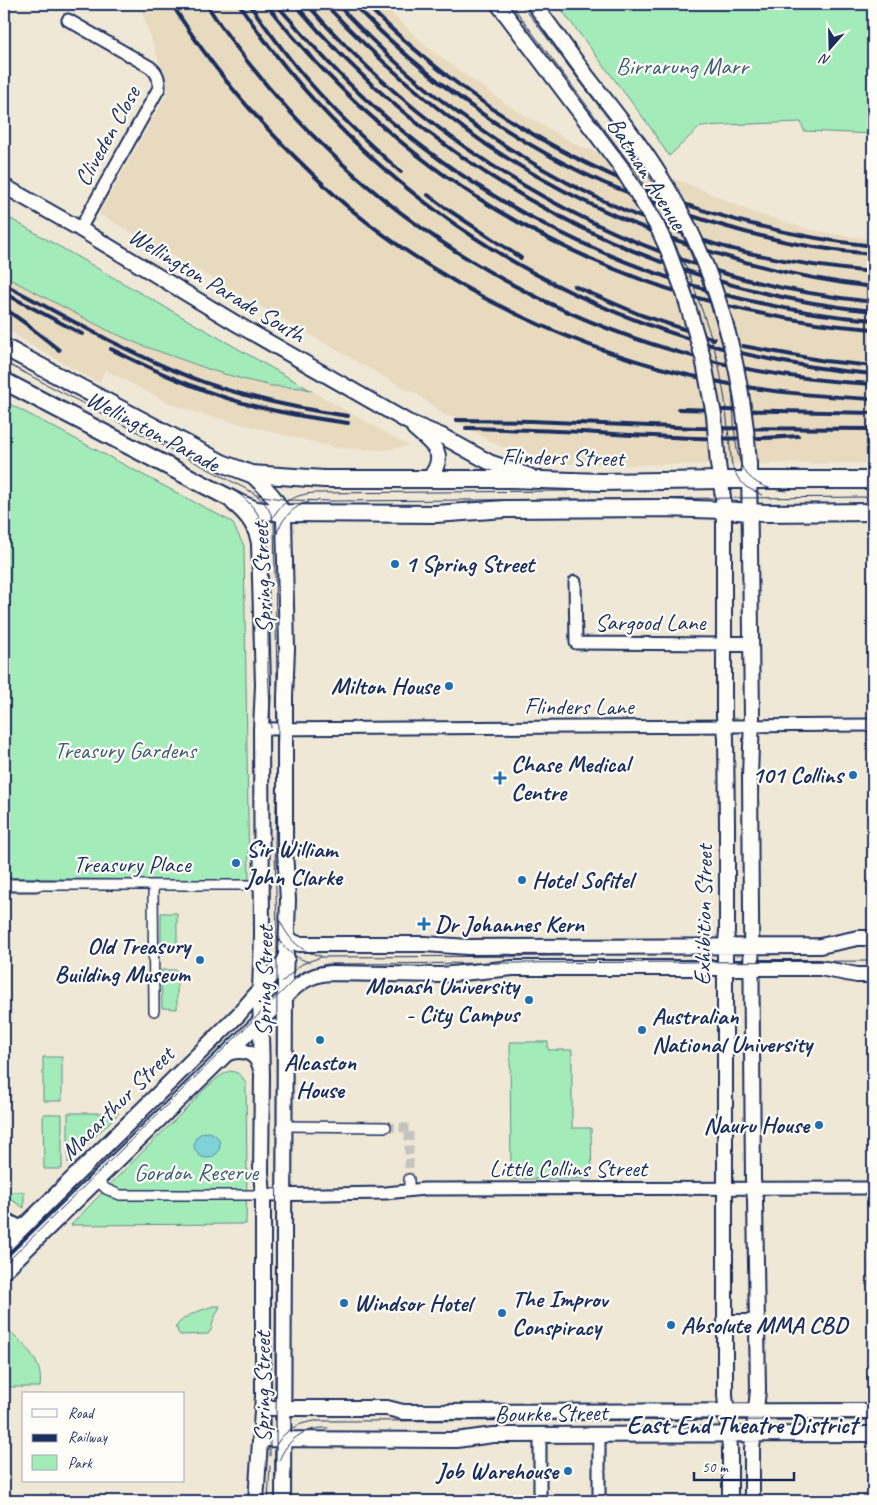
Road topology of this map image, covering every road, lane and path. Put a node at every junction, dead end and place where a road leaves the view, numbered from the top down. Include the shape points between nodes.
1 (498, 4) edge
2 (534, 4) edge
3 (68, 20) dead end
4 (4, 186) edge
5 (80, 229) junction
6 (4, 347) edge
7 (4, 381) edge
8 (408, 422) junction
9 (719, 472) junction
10 (251, 474) junction
11 (428, 480) junction
12 (553, 480) junction
13 (873, 480) edge
14 (750, 481) junction
15 (213, 490) junction
16 (724, 510) junction
17 (873, 512) edge
18 (283, 513) junction
19 (750, 513) junction
20 (575, 582) dead end
21 (725, 644) junction
22 (750, 644) junction
23 (873, 725) edge
24 (724, 726) junction
25 (752, 726) junction
26 (285, 728) junction
27 (261, 729) junction
28 (727, 777) junction
29 (750, 777) junction
30 (727, 823) junction
31 (751, 823) junction
32 (4, 885) edge
33 (36, 885) joint
34 (153, 885) junction
35 (261, 885) junction
36 (287, 931) junction
37 (873, 938) edge
38 (323, 945) junction
39 (725, 946) junction
40 (752, 946) junction
41 (285, 960) junction
42 (725, 968) junction
43 (752, 968) junction
44 (873, 975) edge
45 (260, 990) junction
46 (285, 996) junction
47 (154, 1011) dead end
48 (261, 1020) junction
49 (226, 1055) junction
50 (262, 1075) junction
51 (285, 1126) junction
52 (386, 1127) tunnel mouth
53 (103, 1186) dead end
54 (725, 1188) junction
55 (754, 1188) junction
56 (873, 1188) edge
57 (285, 1194) junction
58 (263, 1195) junction
59 (873, 1200) edge
60 (873, 1207) edge
61 (4, 1218) edge
62 (24, 1228) junction
63 (39, 1237) junction
64 (4, 1246) edge
65 (16, 1258) junction
66 (4, 1271) edge
67 (725, 1322) junction
68 (758, 1322) junction
69 (262, 1408) junction
70 (284, 1408) junction
71 (726, 1411) junction
72 (756, 1411) junction
73 (873, 1411) edge
74 (729, 1434) junction
75 (753, 1434) junction
76 (873, 1434) edge
77 (540, 1435) junction
78 (599, 1435) junction
79 (260, 1439) junction
80 (284, 1439) junction
81 (256, 1501) edge
82 (283, 1501) edge
83 (540, 1501) edge
84 (599, 1501) edge
85 (730, 1501) edge
86 (752, 1501) edge

1 - 9 street, Batman Avenue, bridge via 621,167 657,226 679,278 703,358 714,415
2 - 14 street, Batman Avenue, bridge via 631,132 668,188 703,260 732,348 743,403
3 - 5 street, Cliveden Close via 150,67 159,82 159,88
4 - 5 street, Wellington Parade South
5 - 8 street, Wellington Parade South
6 - 10 main road, Wellington Parade via 222,463
7 - 15 main road, Wellington Parade
8 - 11 street, Wellington Parade South via 438,454 437,469
8 - 12 street, Wellington Parade South via 500,466
9 - 12 main road, Flinders Street via 602,482
9 - 14 main road, Flinders Street
9 - 16 street, Exhibition Street
10 - 11 main road, Flinders Street via 324,479
10 - 18 street, Spring Street via 272,495
11 - 12 main road, Flinders Street
13 - 14 main road, Flinders Street
14 - 19 street, Exhibition Street
15 - 18 main road, Wellington Parade via 250,508
15 - 27 street, Spring Street via 247,516 258,538 263,685
16 - 18 main road
16 - 19 main road
16 - 21 street, Exhibition Street
17 - 19 main road
18 - 26 street, Spring Street via 287,649
19 - 22 street, Exhibition Street
20 - 21 street, Sargood Lane via 576,643
21 - 22 street
21 - 24 street, Exhibition Street
22 - 25 street, Exhibition Street
23 - 25 street, Flinders Lane
24 - 25 street, Flinders Lane
24 - 26 street, Flinders Lane
24 - 28 street, Exhibition Street
25 - 29 street, Exhibition Street
26 - 27 street, Flinders Lane
26 - 36 street, Spring Street
27 - 35 street, Spring Street
28 - 29 street
28 - 30 street, Exhibition Street
29 - 31 street, Exhibition Street
30 - 31 street
30 - 39 street, Exhibition Street
31 - 40 street, Exhibition Street
32 - 33 street, Treasury Place
33 - 34 street, Treasury Place
34 - 35 street, Treasury Place
34 - 47 street
35 - 45 street, Spring Street
36 - 38 street via 289,939 296,943
36 - 41 street, Spring Street
37 - 40 street via 820,946
38 - 39 street
38 - 41 street, Macarthur Street via 299,948
39 - 40 street
39 - 42 street, Exhibition Street
40 - 43 street, Exhibition Street
41 - 45 street, Macarthur Street
41 - 46 street, Spring Street
42 - 43 street, Macarthur Street
42 - 46 street, Macarthur Street via 501,968 446,974 325,973 304,980
42 - 54 street, Exhibition Street
43 - 44 street, Macarthur Street via 820,968
43 - 55 street, Exhibition Street
45 - 48 street, Spring Street
45 - 62 street, Macarthur Street
46 - 48 street, Macarthur Street
46 - 51 street, Spring Street
48 - 49 street, Macarthur Street
48 - 50 street, Spring Street
49 - 50 street via 237,1050 251,1054 258,1060
49 - 63 street, Macarthur Street
50 - 58 street, Spring Street
51 - 52 street
51 - 57 street, Spring Street
53 - 58 street via 120,1196
54 - 55 street, Little Collins Street
54 - 57 street, Little Collins Street via 409,1184 386,1193
54 - 67 street, Exhibition Street
55 - 56 street, Little Collins Street
55 - 68 street, Exhibition Street
57 - 58 street, Little Collins Street
57 - 70 street, Spring Street
58 - 69 street, Spring Street
59 - 60 street
61 - 62 street
62 - 63 street
62 - 64 street, Macarthur Street
63 - 65 street, Macarthur Street
64 - 65 street
65 - 66 street, Macarthur Street
67 - 68 street
67 - 71 street, Exhibition Street
68 - 72 street, Exhibition Street
69 - 70 street, Bourke Street
69 - 79 street, Spring Street
70 - 71 street, Bourke Street via 387,1408 403,1412
70 - 80 street, Spring Street
71 - 72 street, Bourke Street
71 - 74 street, Exhibition Street
72 - 73 street, Bourke Street
72 - 75 street, Exhibition Street
74 - 75 street, Bourke Street
74 - 78 street, Bourke Street
74 - 85 street, Exhibition Street
75 - 76 street, Bourke Street
75 - 86 street, Exhibition Street
77 - 78 street, Bourke Street
77 - 80 street, Bourke Street via 493,1435 456,1440
77 - 83 street
78 - 84 street
79 - 80 street, Bourke Street
79 - 81 street, Spring Street
80 - 82 street, Spring Street

